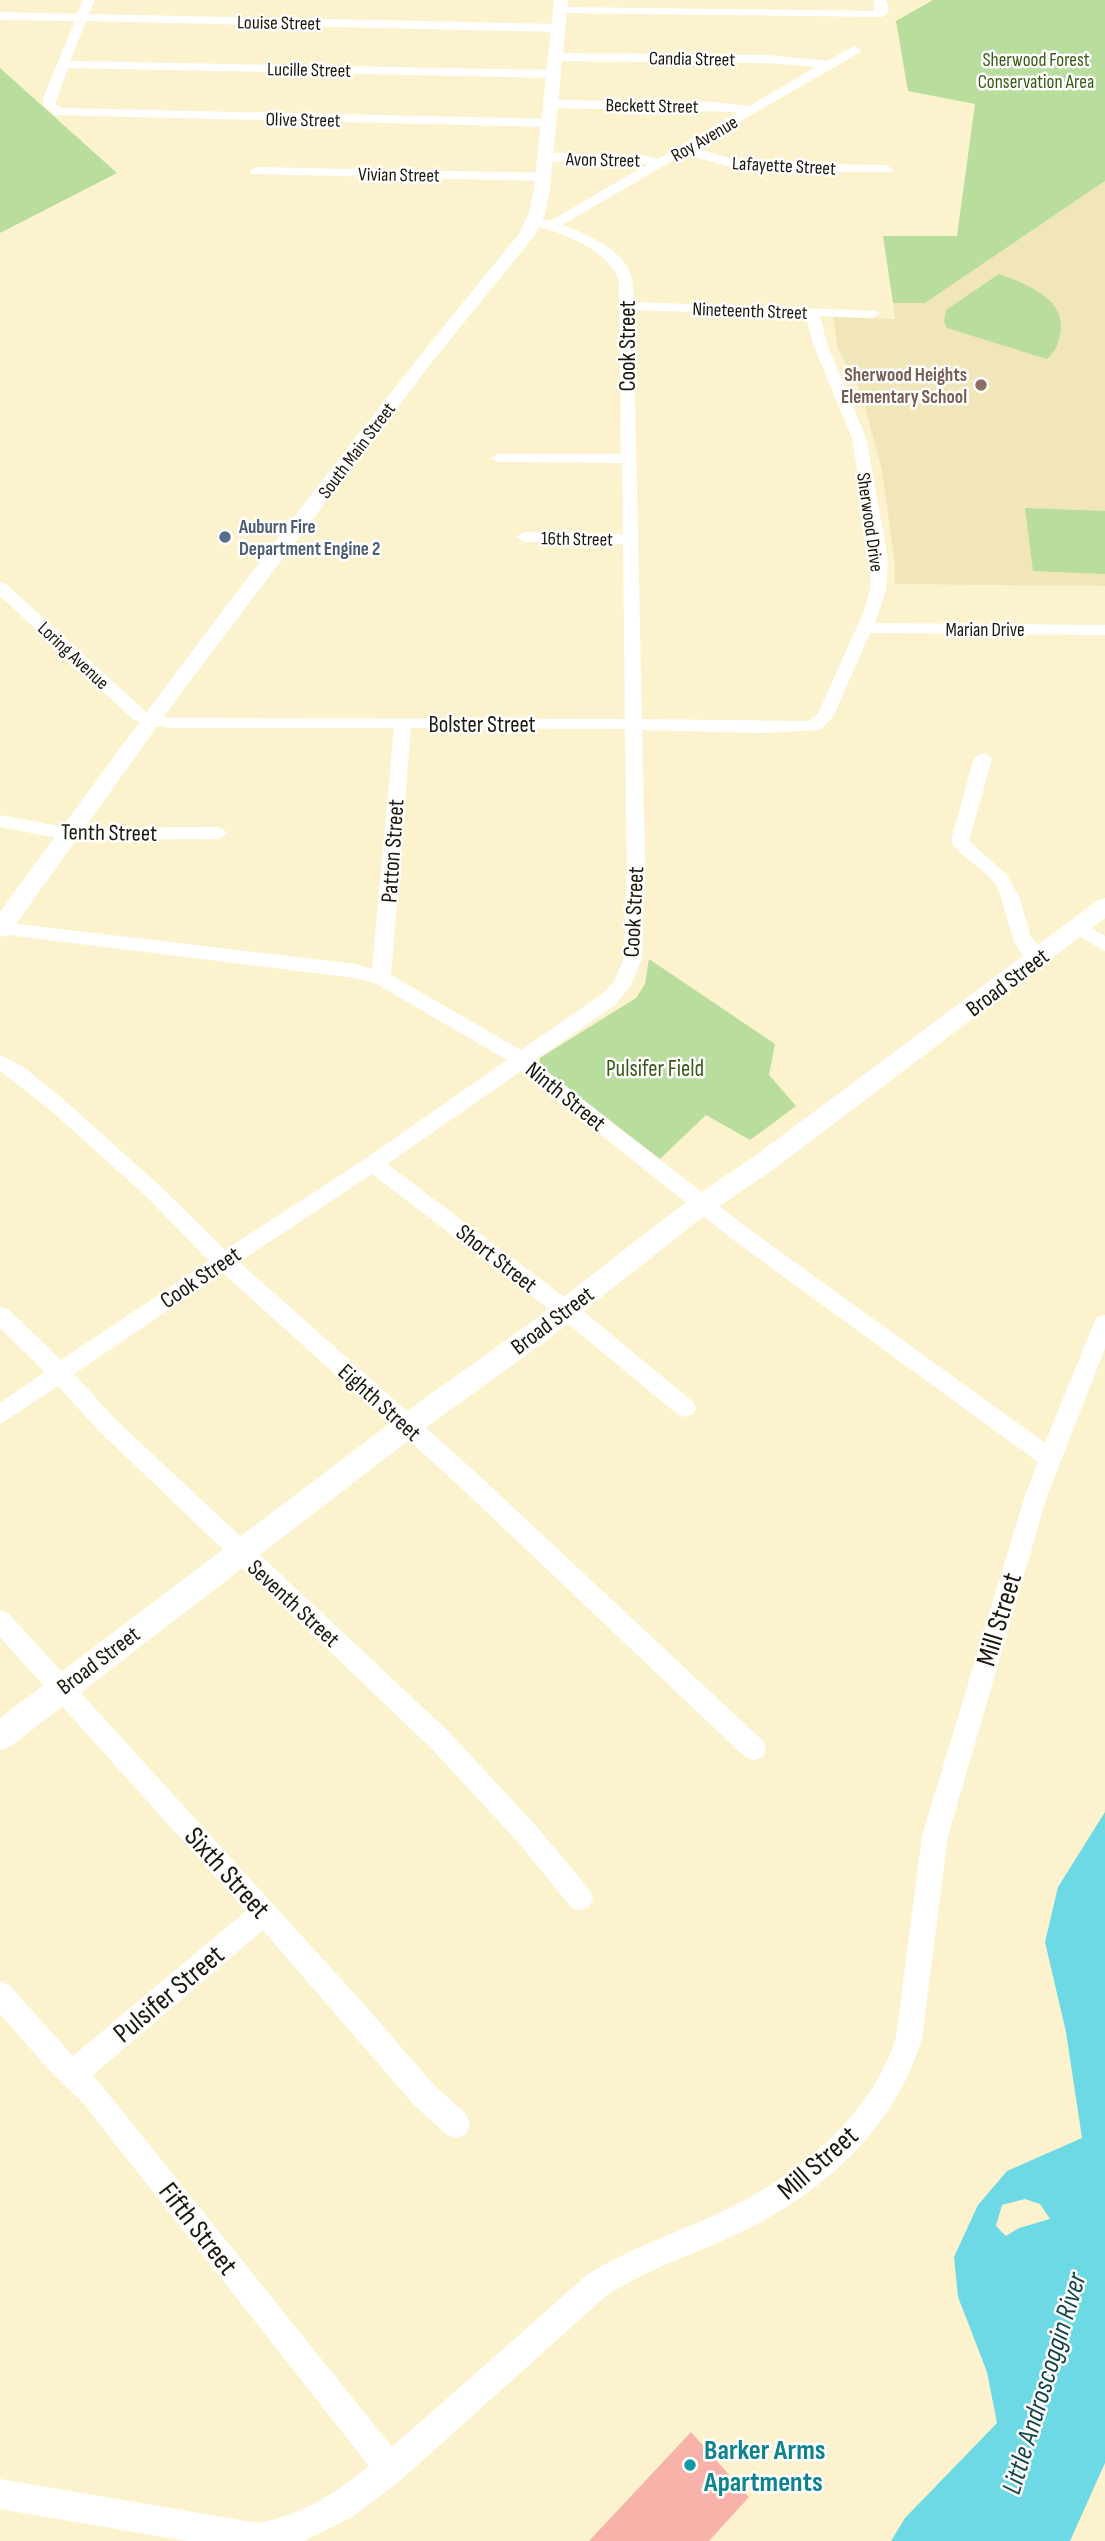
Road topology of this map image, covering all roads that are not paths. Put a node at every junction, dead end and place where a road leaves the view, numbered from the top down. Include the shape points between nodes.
1 (89, 0) edge
2 (880, 0) edge
3 (561, 5) edge
4 (0, 16) edge
5 (82, 18) junction
6 (558, 28) junction
7 (855, 50) dead end
8 (556, 57) junction
9 (63, 64) junction
10 (829, 65) junction
11 (554, 74) junction
12 (551, 104) junction
13 (754, 110) junction
14 (549, 123) junction
15 (685, 150) junction
16 (545, 157) junction
17 (660, 163) junction
18 (886, 169) dead end
19 (256, 171) dead end
20 (543, 177) junction
21 (543, 223) junction
22 (629, 306) junction
23 (812, 311) junction
24 (872, 314) dead end
25 (498, 458) dead end
26 (629, 458) junction
27 (524, 537) dead end
28 (630, 540) junction
29 (0, 587) edge
30 (865, 628) junction
31 (1105, 630) edge
32 (149, 720) junction
33 (402, 725) junction
34 (633, 725) junction
35 (814, 726) joint
36 (983, 758) dead end
37 (0, 821) edge
38 (219, 833) dead end
39 (68, 834) junction
40 (1105, 906) edge
41 (1077, 927) junction
42 (0, 928) edge
43 (1105, 944) edge
44 (1039, 957) junction
45 (381, 978) junction
46 (523, 1061) junction
47 (0, 1062) edge
48 (372, 1164) junction
49 (702, 1205) junction
50 (225, 1262) junction
51 (564, 1311) junction
52 (0, 1315) edge
53 (1105, 1323) edge
54 (60, 1374) junction
55 (685, 1408) dead end
56 (0, 1415) edge
57 (407, 1426) junction
58 (1049, 1458) junction
59 (240, 1553) junction
60 (0, 1620) edge
61 (62, 1688) junction
62 (0, 1736) edge
63 (754, 1749) dead end
64 (580, 1898) dead end
65 (264, 1912) junction
66 (0, 1994) edge
67 (74, 2074) junction
68 (456, 2124) dead end
69 (390, 2469) junction
70 (0, 2494) edge

1 - 5 street
2 - 3 street via 880,14
3 - 6 street, South Main Street
4 - 5 street, Louise Street
5 - 6 street, Louise Street
5 - 9 street
6 - 8 street, South Main Street
7 - 10 street, Roy Avenue
8 - 10 street, Candia Street via 768,59
8 - 11 street, South Main Street
9 - 11 street, Lucille Street
9 - 14 street, Olive Street via 49,101 57,111
10 - 13 street, Roy Avenue
11 - 12 street, South Main Street
12 - 13 street, Beckett Street
12 - 14 street, South Main Street
13 - 15 street, Roy Avenue
14 - 16 street, South Main Street
15 - 17 street, Roy Avenue
15 - 18 street, Lafayette Street via 745,167
16 - 17 street, Avon Street
16 - 20 street, South Main Street
17 - 21 street, Roy Avenue
19 - 20 street, Vivian Street
20 - 21 street, South Main Street
21 - 22 street, Cook Street via 598,248 619,264
21 - 32 street, South Main Street via 426,358
22 - 23 street, Nineteenth Street
22 - 26 street, Cook Street
23 - 24 street, Nineteenth Street
23 - 30 street, Sherwood Drive via 820,344 859,438 875,530 880,575
25 - 26 street
26 - 28 street, Cook Street
27 - 28 street, 16th Street
28 - 34 street, Cook Street
29 - 32 street, Loring Avenue
30 - 31 street, Marian Drive
30 - 35 street, Sherwood Drive via 825,717
32 - 33 street, Bolster Street
32 - 39 street, South Main Street
33 - 34 street, Bolster Street
33 - 45 street, Patton Street
34 - 35 street, Bolster Street
34 - 46 street, Cook Street via 635,934 629,972 608,1000
36 - 44 street via 960,841 1000,877 1018,934
37 - 39 street, Tenth Street
38 - 39 street, Tenth Street
39 - 42 street, South Main Street
40 - 41 street, Broad Street
41 - 43 street
41 - 44 street, Broad Street
42 - 45 street, Ninth Street via 355,971
44 - 49 street, Broad Street
45 - 46 street, Ninth Street
46 - 48 street, Cook Street
46 - 49 street, Ninth Street
47 - 50 street, Eighth Street via 56,1104
48 - 50 street, Cook Street
48 - 51 street, Short Street
49 - 51 street, Broad Street
49 - 58 street, Ninth Street
50 - 54 street, Cook Street
50 - 57 street, Eighth Street
51 - 55 street, Short Street
51 - 57 street, Broad Street
52 - 54 street, Seventh Street
53 - 58 street, Mill Street
54 - 56 street, Cook Street
54 - 59 street, Seventh Street
57 - 59 street, Broad Street
57 - 63 street, Eighth Street
58 - 69 street, Mill Street via 935,1836 909,2038 880,2104 789,2191 623,2270 580,2297
59 - 61 street, Broad Street
59 - 64 street, Seventh Street via 442,1741
60 - 61 street, Sixth Street
61 - 62 street, Broad Street
61 - 65 street, Sixth Street
65 - 67 street, Pulsifer Street
65 - 68 street, Sixth Street via 424,2095
66 - 67 street, Fifth Street
67 - 69 street, Fifth Street
69 - 70 street, Mill Street via 324,2517 279,2536 258,2538

